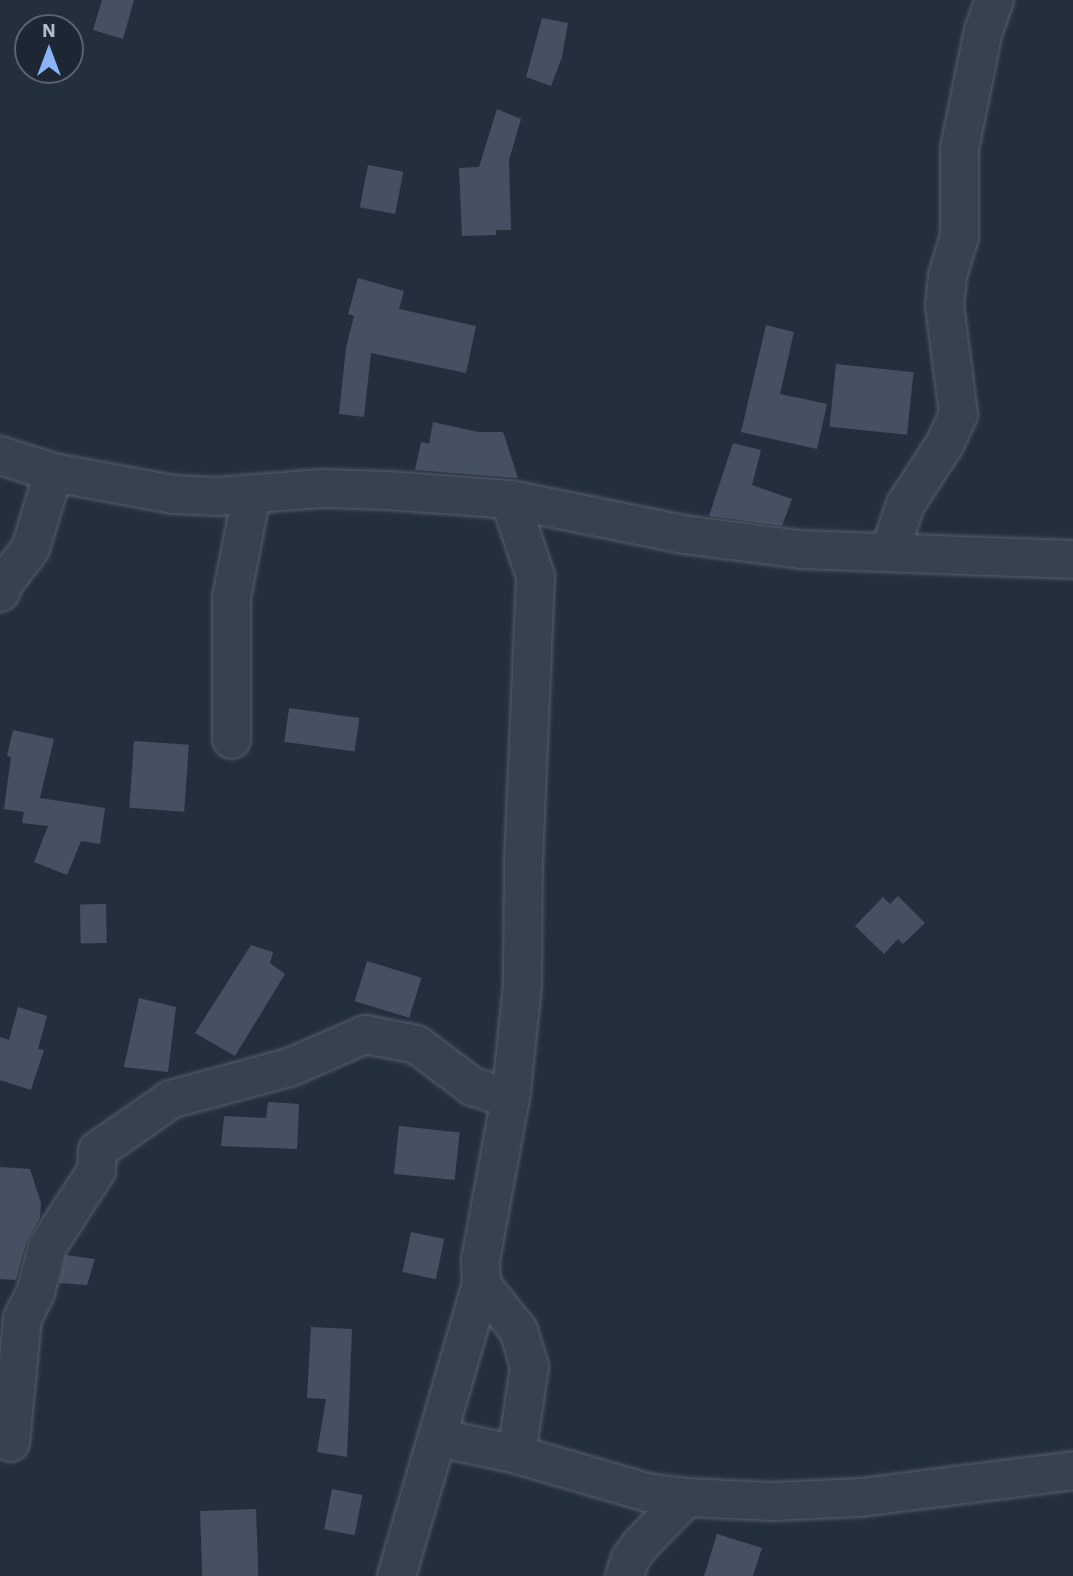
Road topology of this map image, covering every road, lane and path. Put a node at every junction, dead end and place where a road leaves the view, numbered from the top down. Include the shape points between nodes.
1 (994, 0) edge
2 (0, 455) edge
3 (53, 472) junction
4 (251, 495) junction
5 (509, 499) junction
6 (889, 551) junction
7 (1073, 559) edge
8 (0, 592) edge
9 (231, 739) dead end
10 (510, 1098) junction
11 (481, 1284) junction
12 (437, 1437) junction
13 (10, 1442) dead end
14 (516, 1454) junction
15 (1073, 1470) edge
16 (686, 1497) junction
17 (396, 1576) edge
18 (624, 1576) edge

1 - 6 street via 983,30 958,148 959,228 944,304 958,414 905,504
2 - 3 street
3 - 4 street via 173,494
3 - 8 street via 30,548
4 - 5 street via 321,488 388,489
4 - 9 street via 231,597
5 - 6 street via 737,542
5 - 10 street via 536,576 522,984
6 - 7 street
10 - 11 street via 480,1260
10 - 13 street via 472,1086 416,1044 365,1034 289,1067 170,1099 97,1150 96,1170 47,1246 35,1292 22,1318
11 - 12 street
11 - 14 street via 518,1330 526,1351 529,1366
12 - 14 street
12 - 17 street
14 - 16 street via 647,1492
15 - 16 street via 860,1497 772,1501
16 - 18 street via 640,1544

